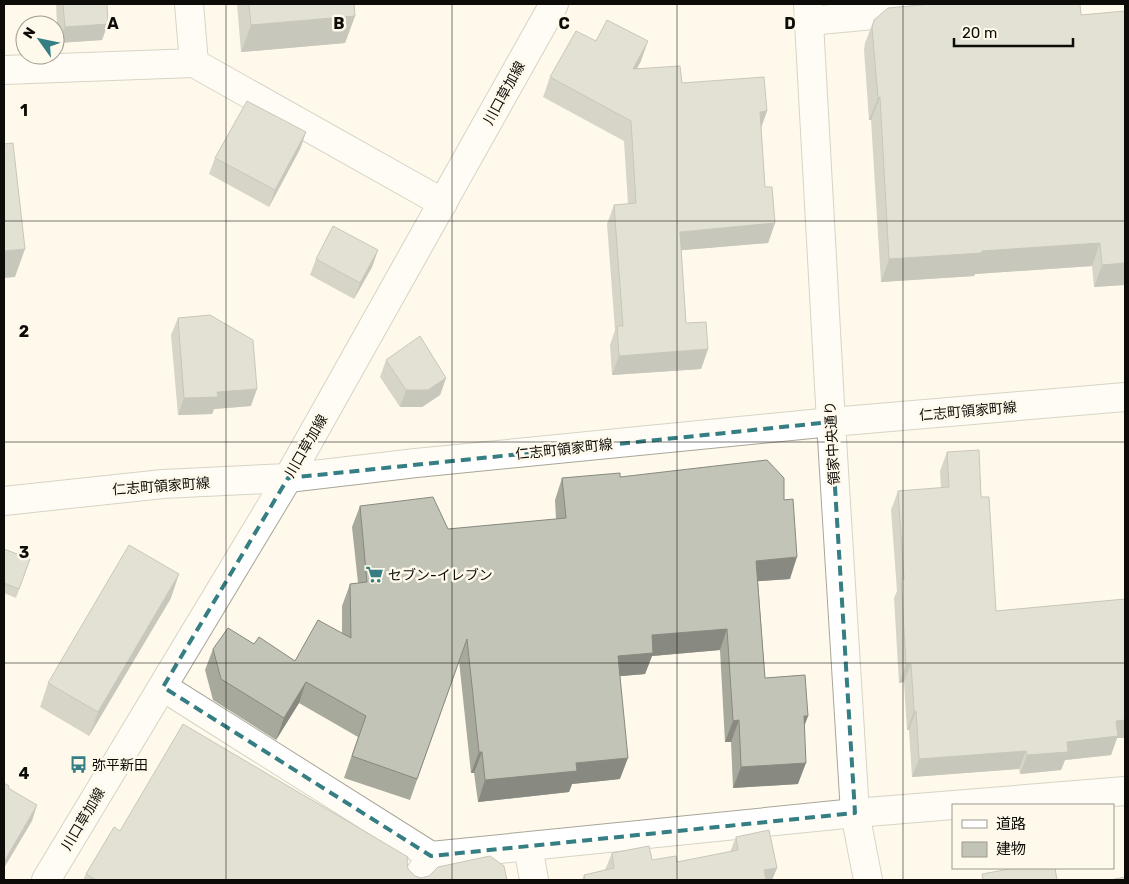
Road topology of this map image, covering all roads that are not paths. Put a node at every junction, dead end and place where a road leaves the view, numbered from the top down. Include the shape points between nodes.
1 (189, 4) edge
2 (554, 4) edge
3 (937, 9) edge
4 (809, 12) edge
5 (194, 63) junction
6 (4, 70) edge
7 (443, 202) junction
8 (1125, 397) edge
9 (830, 422) junction
10 (288, 478) junction
11 (4, 500) edge
12 (163, 687) junction
13 (1125, 791) edge
14 (965, 804) edge
15 (952, 805) edge
16 (855, 813) junction
17 (528, 846) junction
18 (431, 856) junction
19 (46, 880) edge
20 (416, 880) edge
21 (534, 880) edge
22 (868, 880) edge

1 - 5 street
2 - 7 street, 川口草加線
3 - 4 street
4 - 9 street, 領家中央通り
5 - 6 street
5 - 7 street
7 - 10 street, 川口草加線
8 - 9 street, 仁志町領家町線
9 - 10 street, 仁志町領家町線
9 - 16 street, 領家中央通り
10 - 11 street, 仁志町領家町線 via 163,484
10 - 12 street, 川口草加線
12 - 18 street
12 - 19 street, 川口草加線
13 - 14 street
15 - 16 street
16 - 17 street
16 - 22 street, 領家中央通り
17 - 18 street
17 - 21 street
18 - 20 street

